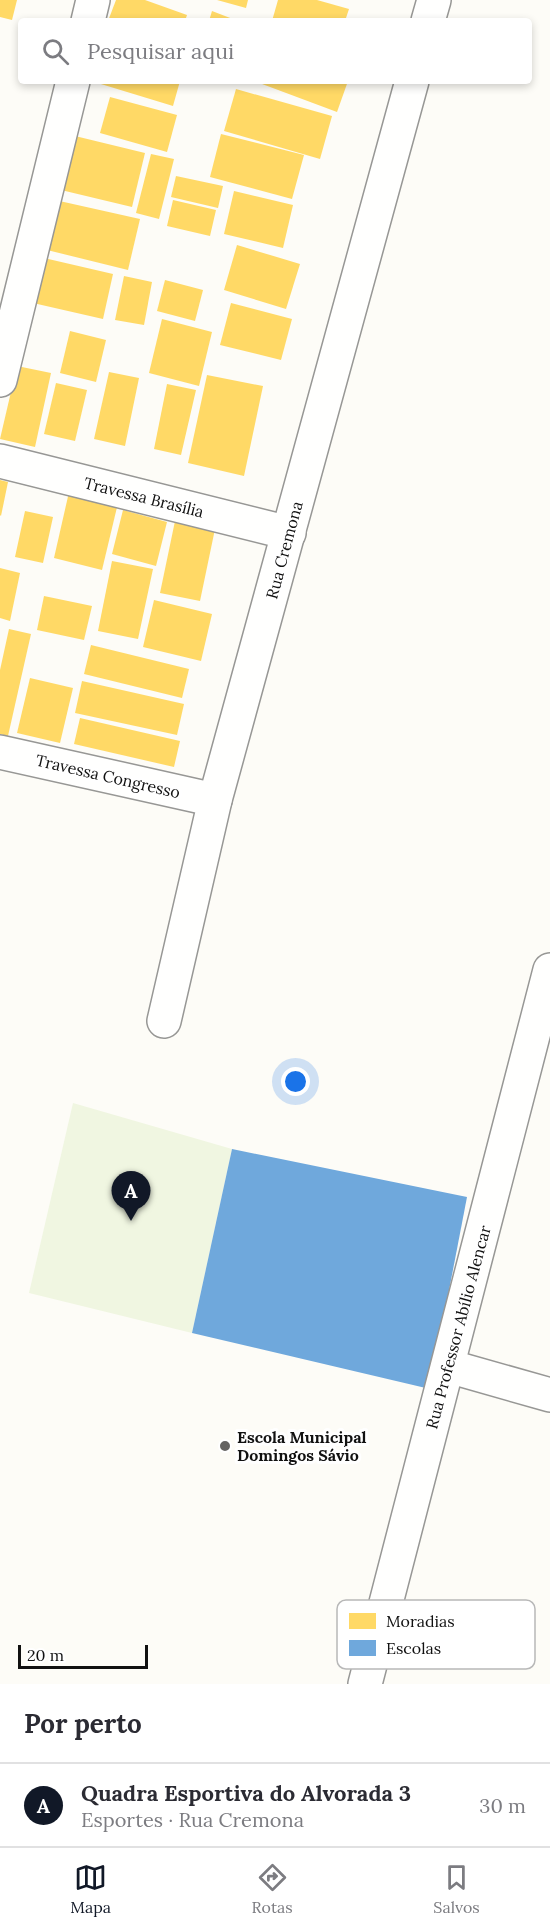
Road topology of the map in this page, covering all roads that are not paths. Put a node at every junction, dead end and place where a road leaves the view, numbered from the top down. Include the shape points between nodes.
1 (93, 0) edge
2 (434, 0) edge
3 (89, 18) edge
4 (429, 18) edge
5 (72, 84) edge
6 (411, 84) edge
7 (0, 380) edge
8 (0, 461) edge
9 (289, 533) junction
10 (0, 752) edge
11 (215, 800) junction
12 (550, 970) edge
13 (164, 1021) dead end
14 (448, 1366) junction
15 (550, 1395) edge
16 (387, 1600) edge
17 (369, 1669) edge
18 (365, 1684) edge

1 - 3 street
2 - 4 street
5 - 7 street
6 - 9 street, Rua Cremona
8 - 9 street, Travessa Brasília
9 - 11 street, Rua Cremona
10 - 11 street, Travessa Congresso
11 - 13 street, Rua Cremona
12 - 14 street, Rua Professor Abílio Alencar
14 - 15 street
14 - 16 street, Rua Professor Abílio Alencar
17 - 18 street, Rua Professor Abílio Alencar

